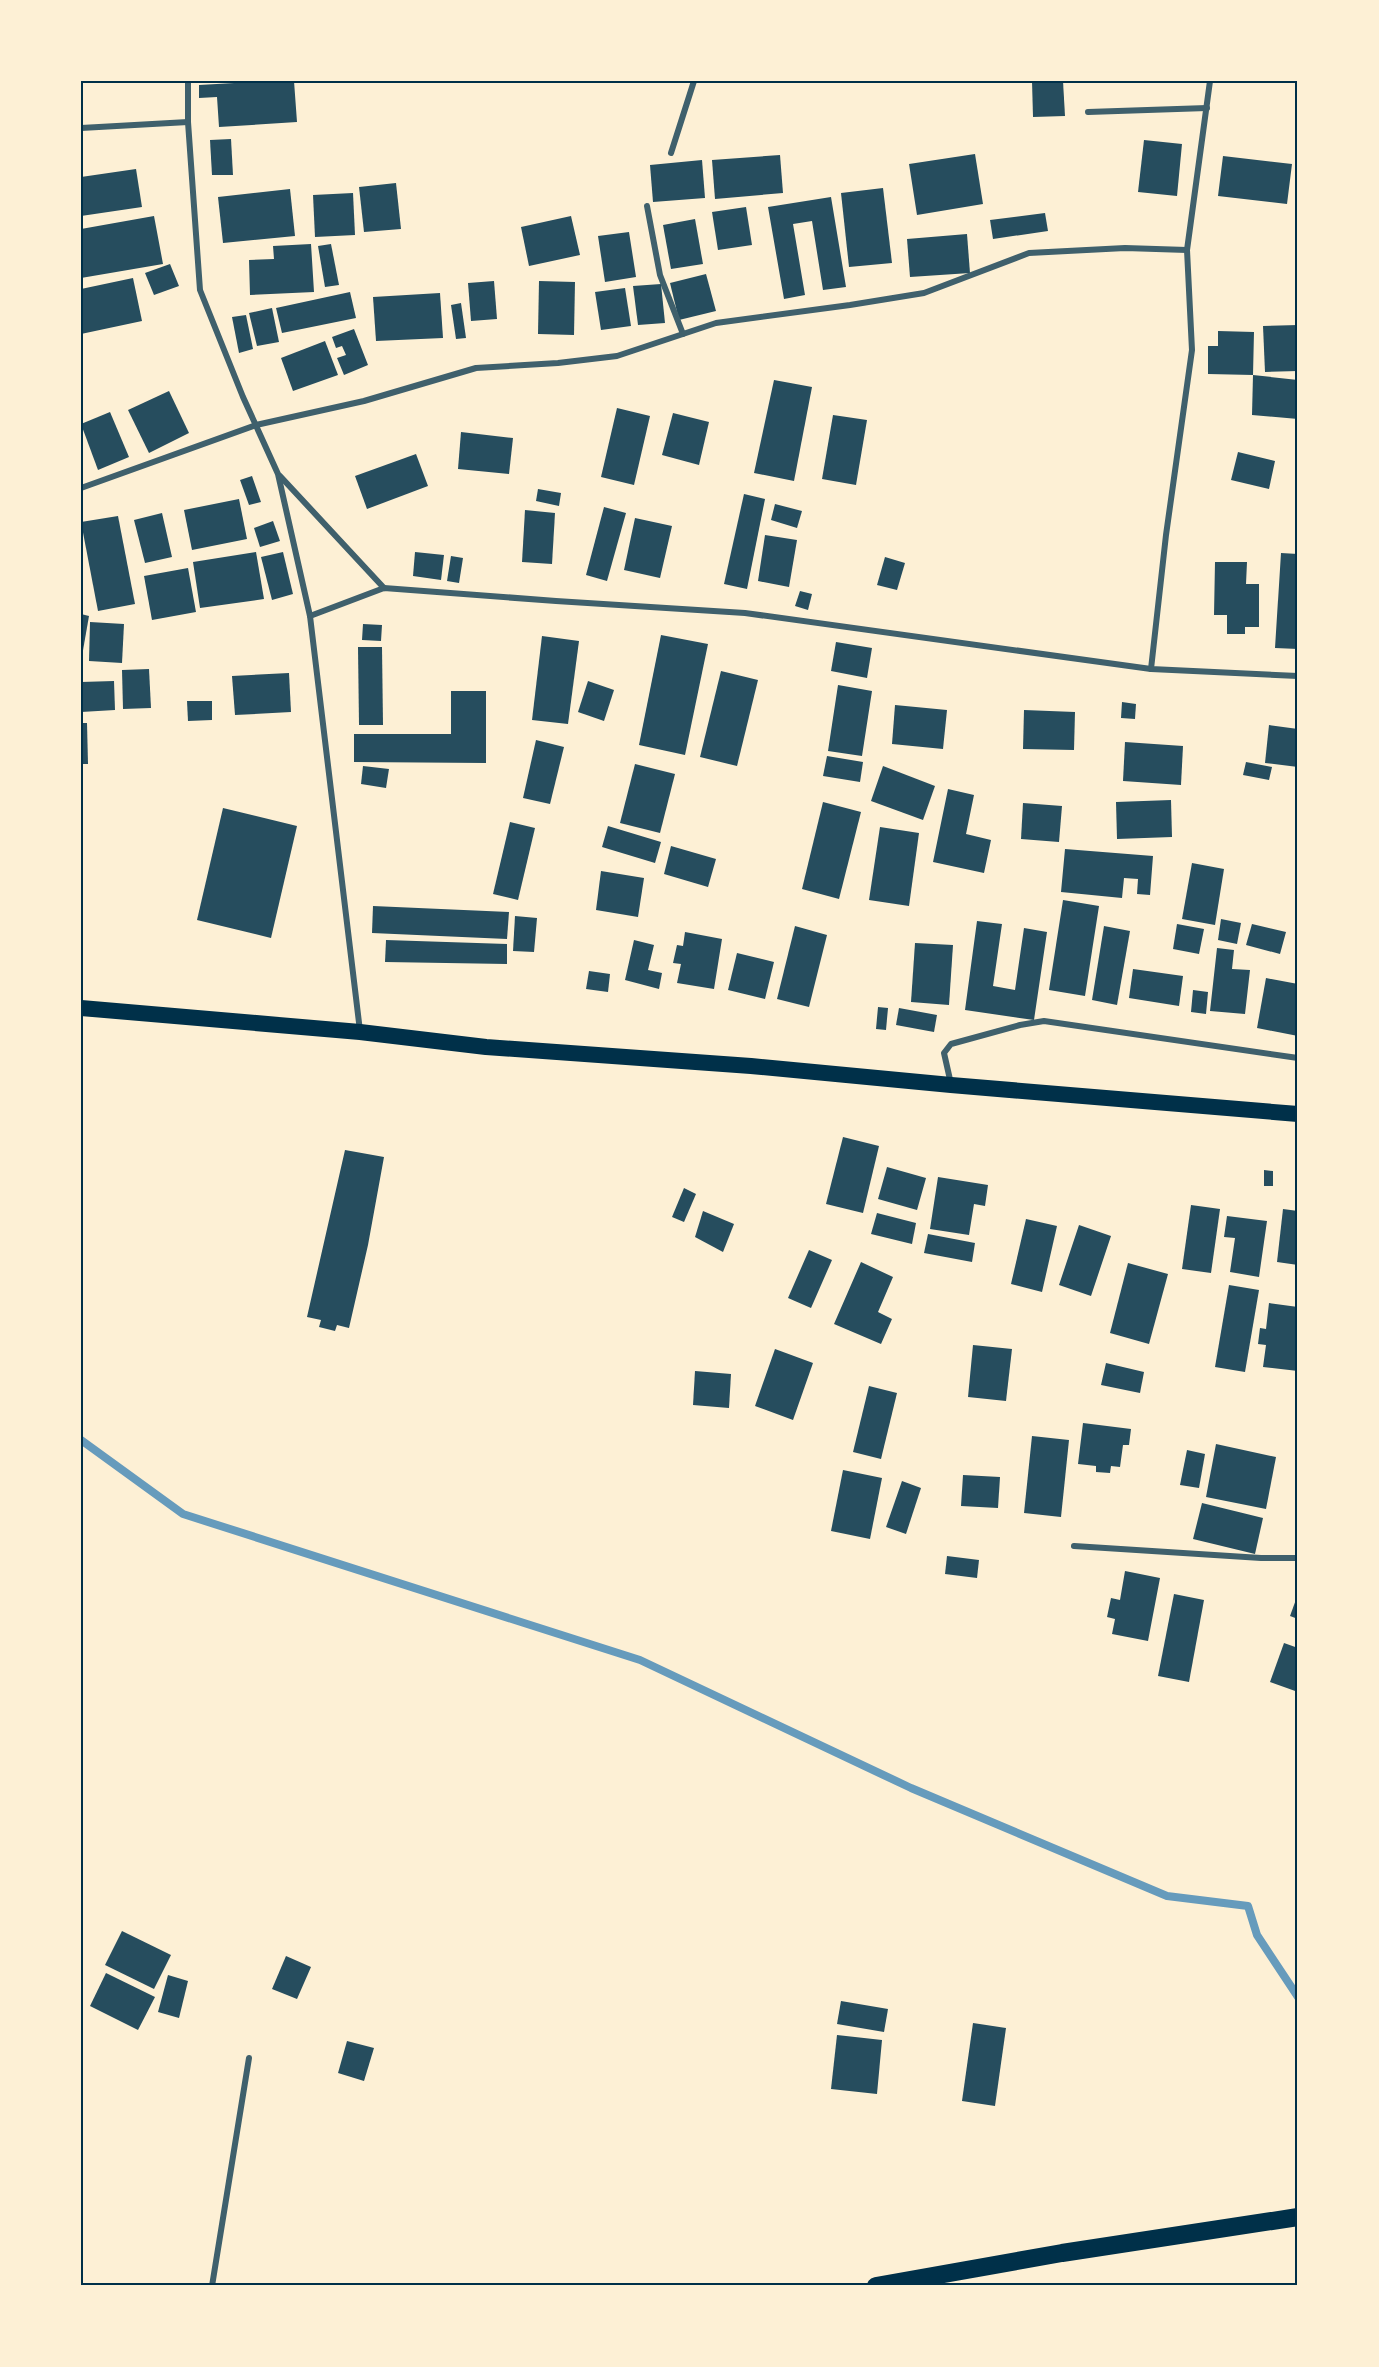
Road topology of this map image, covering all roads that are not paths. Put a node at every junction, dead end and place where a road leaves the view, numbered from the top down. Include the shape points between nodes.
1 (188, 81) edge
2 (694, 81) edge
3 (1210, 81) edge
4 (1207, 108) junction
5 (1088, 112) dead end
6 (188, 122) junction
7 (81, 128) edge
8 (671, 153) dead end
9 (647, 206) dead end
10 (1187, 249) junction
11 (683, 334) junction
12 (256, 425) junction
13 (278, 474) junction
14 (81, 488) edge
15 (384, 588) junction
16 (310, 616) junction
17 (1151, 669) junction
18 (1298, 676) edge
19 (81, 1008) edge
20 (360, 1032) junction
21 (1298, 1058) edge
22 (951, 1085) junction
23 (1298, 1114) edge
24 (1074, 1546) dead end
25 (1298, 1558) edge
26 (249, 2058) dead end
27 (1298, 2217) edge
28 (212, 2286) edge
29 (876, 2286) edge

1 - 6 street
2 - 8 street
3 - 4 street
4 - 5 street
4 - 10 street
6 - 7 street
6 - 12 street via 200,290
9 - 11 street via 660,275
10 - 11 street via 1029,253 924,293 716,323
10 - 17 street via 1192,350
11 - 12 street via 617,356 476,368 364,401
12 - 13 street
12 - 14 street
13 - 15 street
13 - 16 street
15 - 16 street
15 - 17 street via 745,613
16 - 20 street
17 - 18 street
19 - 20 highway
20 - 22 highway via 486,1047
21 - 22 street via 1044,1021 951,1044 944,1053
22 - 23 highway
24 - 25 street
26 - 28 street
27 - 29 highway

